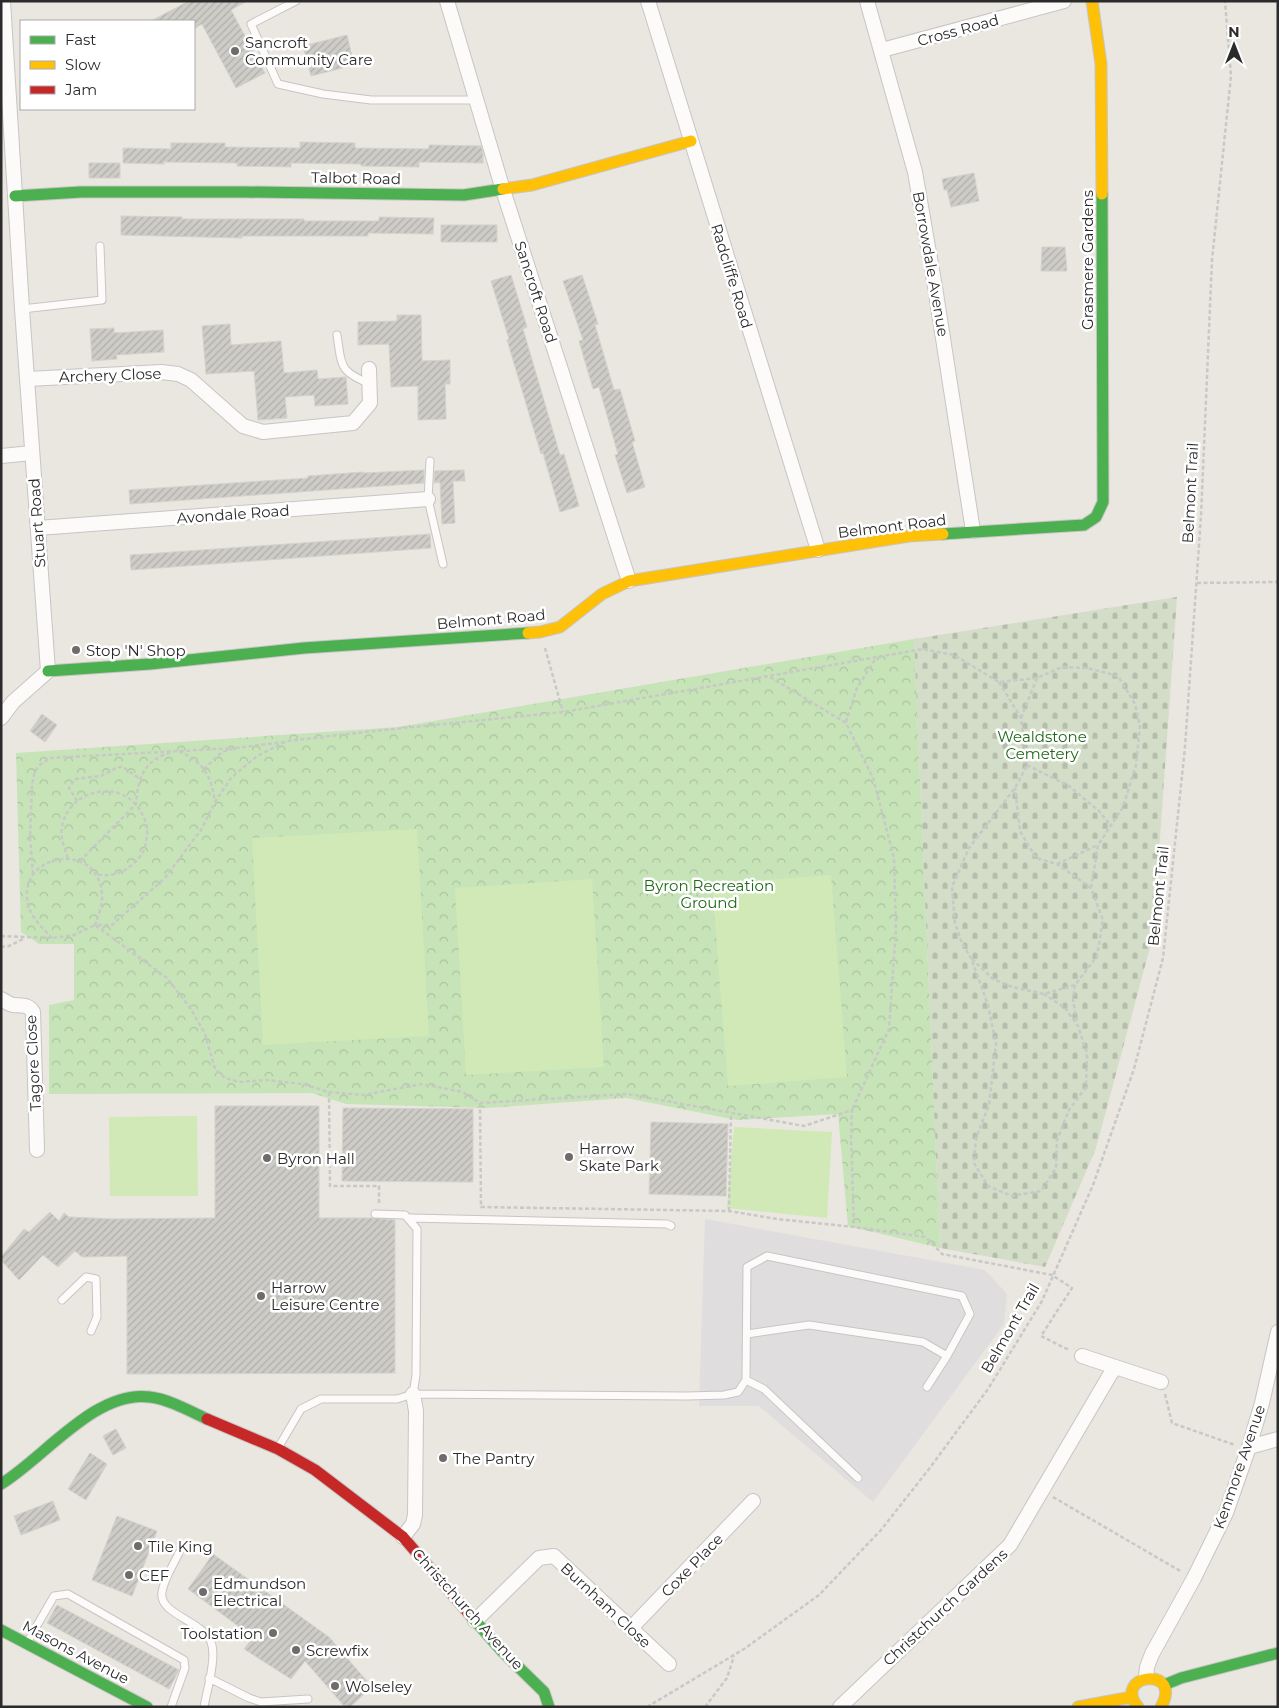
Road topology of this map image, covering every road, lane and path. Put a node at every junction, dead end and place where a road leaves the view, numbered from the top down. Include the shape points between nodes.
1 (3, 1) edge
2 (296, 1) edge
3 (447, 1) edge
4 (648, 1) edge
5 (867, 1) edge
6 (1064, 1) edge
7 (1092, 1) edge
8 (1224, 1) edge
9 (882, 50) junction
10 (476, 100) junction
11 (691, 141) junction
12 (503, 190) junction
13 (15, 196) junction
14 (100, 246) dead end
15 (22, 309) junction
16 (337, 335) dead end
17 (369, 369) dead end
18 (28, 378) junction
19 (370, 384) junction
20 (32, 453) junction
21 (1, 456) edge
22 (430, 461) dead end
23 (428, 499) junction
24 (1096, 517) joint
25 (38, 528) junction
26 (972, 532) junction
27 (818, 550) junction
28 (443, 564) dead end
29 (629, 581) junction
30 (1278, 582) edge
31 (1196, 583) junction
32 (540, 632) junction
33 (876, 658) junction
34 (48, 671) junction
35 (769, 676) junction
36 (1037, 678) junction
37 (999, 682) junction
38 (563, 712) junction
39 (1, 718) edge
40 (1021, 718) junction
41 (846, 723) junction
42 (287, 741) junction
43 (235, 748) junction
44 (178, 750) junction
45 (1027, 765) junction
46 (204, 769) junction
47 (140, 779) junction
48 (1015, 788) junction
49 (77, 800) junction
50 (215, 802) junction
51 (136, 804) junction
52 (1110, 826) junction
53 (1098, 845) junction
54 (68, 858) junction
55 (79, 862) junction
56 (1057, 864) junction
57 (96, 874) junction
58 (34, 876) junction
59 (1090, 888) junction
60 (95, 925) junction
61 (1, 936) edge
62 (25, 938) junction
63 (52, 938) junction
64 (1, 947) edge
65 (971, 958) junction
66 (1075, 985) junction
67 (1044, 994) junction
68 (1, 999) edge
69 (1078, 1026) junction
70 (329, 1092) junction
71 (480, 1103) junction
72 (852, 1110) junction
73 (731, 1114) junction
74 (36, 1150) dead end
75 (728, 1211) junction
76 (377, 1214) joint
77 (410, 1218) junction
78 (671, 1226) dead end
79 (854, 1227) junction
80 (1052, 1275) junction
81 (62, 1300) dead end
82 (92, 1331) dead end
83 (1278, 1332) edge
84 (747, 1334) junction
85 (947, 1356) junction
86 (1082, 1356) joint
87 (1114, 1368) junction
88 (746, 1380) junction
89 (1160, 1382) joint
90 (927, 1387) dead end
91 (413, 1394) junction
92 (1278, 1439) edge
93 (1249, 1448) junction
94 (278, 1449) junction
95 (858, 1478) dead end
96 (1, 1484) edge
97 (1043, 1491) junction
98 (753, 1501) dead end
99 (402, 1537) junction
100 (179, 1553) dead end
101 (1194, 1578) junction
102 (475, 1621) junction
103 (630, 1628) junction
104 (1, 1630) edge
105 (27, 1643) junction
106 (1278, 1653) edge
107 (734, 1654) junction
108 (669, 1664) dead end
109 (1146, 1677) junction
110 (209, 1678) junction
111 (1164, 1685) junction
112 (308, 1699) dead end
113 (1135, 1704) edge
114 (138, 1705) edge
115 (1083, 1706) edge
116 (171, 1707) edge
117 (204, 1707) edge
118 (549, 1707) edge
119 (647, 1707) edge
120 (705, 1707) edge
121 (840, 1707) edge
122 (1161, 1707) edge

1 - 13 street, Stuart Road
2 - 10 lane via 252,24 278,84 371,100
3 - 10 street, Sancroft Road
4 - 11 street, Radcliffe Road
5 - 9 street, Borrowdale Avenue
6 - 9 street, Cross Road
7 - 24 street, Grasmere Gardens via 1101,64 1103,502
8 - 31 path, Belmont Trail via 1231,76 1212,260
9 - 26 street, Borrowdale Avenue via 915,172
10 - 12 street, Sancroft Road
11 - 12 street, Talbot Road
11 - 27 street, Radcliffe Road
12 - 13 street, Talbot Road via 464,194 81,192
12 - 29 street, Sancroft Road
13 - 15 street, Stuart Road
14 - 15 lane via 102,300
15 - 18 street, Stuart Road
16 - 19 lane via 344,369
17 - 19 street, Archery Close
18 - 19 street, Archery Close via 178,374 191,380 243,426 263,432 353,423 370,403
18 - 20 street, Stuart Road
20 - 21 street
20 - 25 street, Stuart Road
22 - 23 lane
23 - 25 street, Avondale Road
23 - 28 lane
24 - 26 street, Belmont Road via 1084,524
25 - 34 street, Stuart Road
26 - 27 street, Belmont Road via 909,536
27 - 29 street, Belmont Road
29 - 32 street, Belmont Road via 602,594 560,628
30 - 31 path
31 - 80 path, Belmont Trail via 1185,747 1164,958 1134,1069 1093,1185
32 - 34 street, Belmont Road via 304,648
32 - 38 path
33 - 35 path
33 - 37 path via 923,649 954,655
33 - 41 path via 857,688
34 - 39 street via 13,702
35 - 38 path
35 - 41 path
36 - 37 path
36 - 40 path
36 - 52 path via 1062,667 1087,668 1118,676 1136,704 1140,726 1136,766 1123,806
37 - 40 path
38 - 42 path
40 - 45 path
41 - 72 path via 873,778 894,858 896,929 890,1029
42 - 43 path
42 - 50 path via 257,756 231,778
43 - 44 path
43 - 46 path via 222,752
44 - 46 path via 199,762
44 - 47 path via 156,758
44 - 58 path via 50,758 40,764 32,784 30,838
45 - 48 path
45 - 52 path via 1069,786 1099,811
46 - 50 path via 212,784
47 - 49 path via 118,767 101,776 75,779 69,788
47 - 51 path
48 - 56 path via 1020,831 1036,858
48 - 65 path via 969,848 952,887 956,923
49 - 51 path via 99,791 113,791
49 - 54 path via 62,826
50 - 60 path via 202,830 165,878 112,925
51 - 55 path
51 - 57 path via 144,816 147,830 146,845 140,858 116,874
52 - 53 path
53 - 56 path
53 - 59 path
54 - 55 path
54 - 58 path via 49,862
55 - 57 path
56 - 59 path
57 - 60 path via 103,897
58 - 63 path via 27,891 28,904 33,916
59 - 66 path via 1103,920 1097,956
60 - 63 path via 74,935
60 - 70 path via 167,978 205,1034 215,1069 225,1078 239,1082 268,1080 303,1084
61 - 62 path
62 - 63 path
62 - 64 path
65 - 67 path via 993,979
65 - 69 path via 988,1006 996,1044 989,1105 976,1138 974,1163 988,1186 1012,1196 1041,1191 1056,1168 1057,1140 1069,1110 1086,1086 1087,1054
66 - 67 path
66 - 69 path via 1073,1000
67 - 69 path via 1065,1008
68 - 74 street, Tagore Close via 25,1005 33,1012
70 - 71 path via 363,1095 422,1084 463,1092
70 - 76 path via 330,1186 379,1186
71 - 73 path via 628,1094
71 - 75 path via 481,1207
72 - 73 path via 804,1126
72 - 79 path
73 - 75 path
75 - 79 path
76 - 77 lane
77 - 78 lane
77 - 91 lane via 417,1229
79 - 80 path via 925,1238 942,1254
80 - 86 path via 1072,1288 1041,1336
80 - 107 path, Belmont Trail via 1042,1301 988,1389 881,1530 820,1595
81 - 82 lane via 86,1276 96,1279 97,1317
83 - 93 street, Kenmore Avenue
84 - 85 lane via 809,1325 923,1342
84 - 85 lane via 747,1267 767,1256 962,1296 970,1314
84 - 88 lane
85 - 90 lane
86 - 87 street
87 - 89 street
87 - 97 street, Christchurch Gardens
88 - 91 lane via 738,1392 724,1395
88 - 95 lane via 764,1389
89 - 93 path via 1172,1423
91 - 94 lane via 397,1399 321,1399 301,1409
91 - 99 street, Christchurch Avenue via 416,1411 415,1514 413,1524
92 - 93 street
93 - 101 street, Kenmore Avenue via 1226,1513
94 - 96 street, Christchurch Avenue via 169,1402 154,1397 132,1396 117,1400 78,1422
94 - 99 street, Christchurch Avenue via 315,1470
97 - 101 path
97 - 121 street, Christchurch Gardens via 1010,1545
98 - 103 street, Coxe Place
99 - 102 street, Christchurch Avenue
100 - 110 lane via 164,1586 162,1601 207,1634 213,1655
101 - 109 street, Kenmore Avenue via 1152,1654
102 - 103 street, Burnham Close via 539,1558 554,1556
102 - 118 street, Christchurch Avenue via 544,1692
103 - 108 street, Burnham Close
104 - 105 street, Masons Avenue
105 - 114 street, Masons Avenue
105 - 116 lane via 54,1596 68,1594 184,1660 185,1668
106 - 111 street
107 - 119 path, Belmont Trail
107 - 120 path via 727,1678
109 - 111 street via 1158,1679
109 - 113 street via 1134,1686
110 - 112 lane via 261,1702
110 - 117 lane
111 - 122 street via 1166,1698
113 - 115 street

